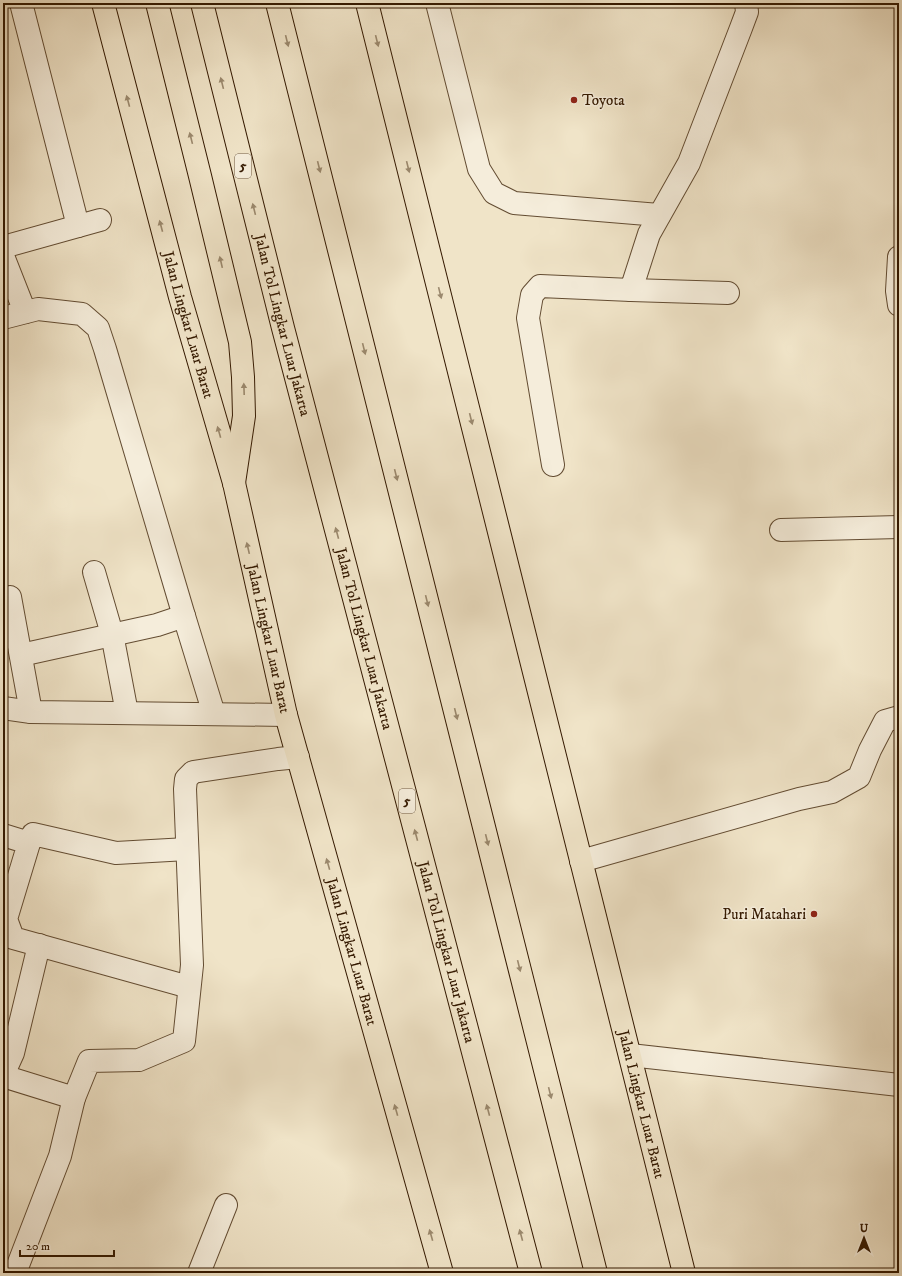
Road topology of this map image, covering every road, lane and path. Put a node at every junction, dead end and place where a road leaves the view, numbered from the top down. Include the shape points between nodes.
1 (21, 3) edge
2 (103, 3) edge
3 (157, 3) edge
4 (202, 3) edge
5 (277, 3) edge
6 (367, 3) edge
7 (437, 3) edge
8 (746, 3) edge
9 (658, 215) junction
10 (100, 220) dead end
11 (78, 226) junction
12 (3, 247) edge
13 (3, 256) edge
14 (899, 257) edge
15 (631, 290) junction
16 (728, 293) dead end
17 (899, 305) edge
18 (25, 312) junction
19 (3, 318) edge
20 (553, 465) dead end
21 (234, 483) junction
22 (899, 527) edge
23 (781, 530) dead end
24 (94, 572) dead end
25 (10, 597) dead end
26 (184, 616) junction
27 (112, 634) junction
28 (21, 655) junction
29 (3, 708) edge
30 (32, 712) junction
31 (127, 713) junction
32 (214, 714) junction
33 (286, 715) junction
34 (899, 717) edge
35 (298, 757) junction
36 (3, 835) edge
37 (29, 843) junction
38 (188, 849) junction
39 (581, 861) junction
40 (39, 945) junction
41 (189, 987) junction
42 (630, 1055) junction
43 (3, 1076) edge
44 (899, 1085) edge
45 (74, 1098) junction
46 (226, 1205) dead end
47 (15, 1273) edge
48 (199, 1273) edge
49 (442, 1273) edge
50 (531, 1273) edge
51 (596, 1273) edge
52 (684, 1273) edge

1 - 11 street
21 -> 2 main road, Jalan Lingkar Luar Barat via 180,297
21 -> 3 main road via 244,416 240,342
50 -> 4 main road, Jalan Tol Lingkar Luar Jakarta / 5 via 283,328
5 -> 51 main road
6 -> 39 main road, Jalan Lingkar Luar Barat
7 - 9 street via 479,170 494,193 514,203
8 - 9 street via 747,12 689,163
9 - 15 street via 649,234
10 - 11 street
11 - 12 street
13 - 18 street
14 - 17 street
15 - 16 street
15 - 20 street via 540,286 532,295 528,318
18 - 19 street
18 - 26 street via 38,309 82,314 98,328
33 -> 21 main road, Jalan Lingkar Luar Barat
22 - 23 street
24 - 27 street
25 - 28 street
26 - 27 street via 157,625
26 - 32 street
27 - 28 street
27 - 31 street
28 - 30 street
29 - 30 street
30 - 31 street
31 - 32 street
32 - 33 street
33 - 35 main road, Jalan Lingkar Luar Barat
34 - 39 street via 886,721 859,777 832,792
35 - 38 street via 193,772 186,779 185,789
49 -> 35 main road, Jalan Lingkar Luar Barat
36 - 37 street
37 - 38 street via 32,834 116,854
37 - 40 street via 6,919 13,938
38 - 41 street via 192,965
39 - 42 main road, Jalan Lingkar Luar Barat
40 - 41 street
40 - 43 street via 13,1053
41 - 45 street via 184,1042 139,1060 89,1061
42 - 44 street
42 - 52 main road, Jalan Lingkar Luar Barat
43 - 45 street
45 - 47 street via 60,1156
46 - 48 street

